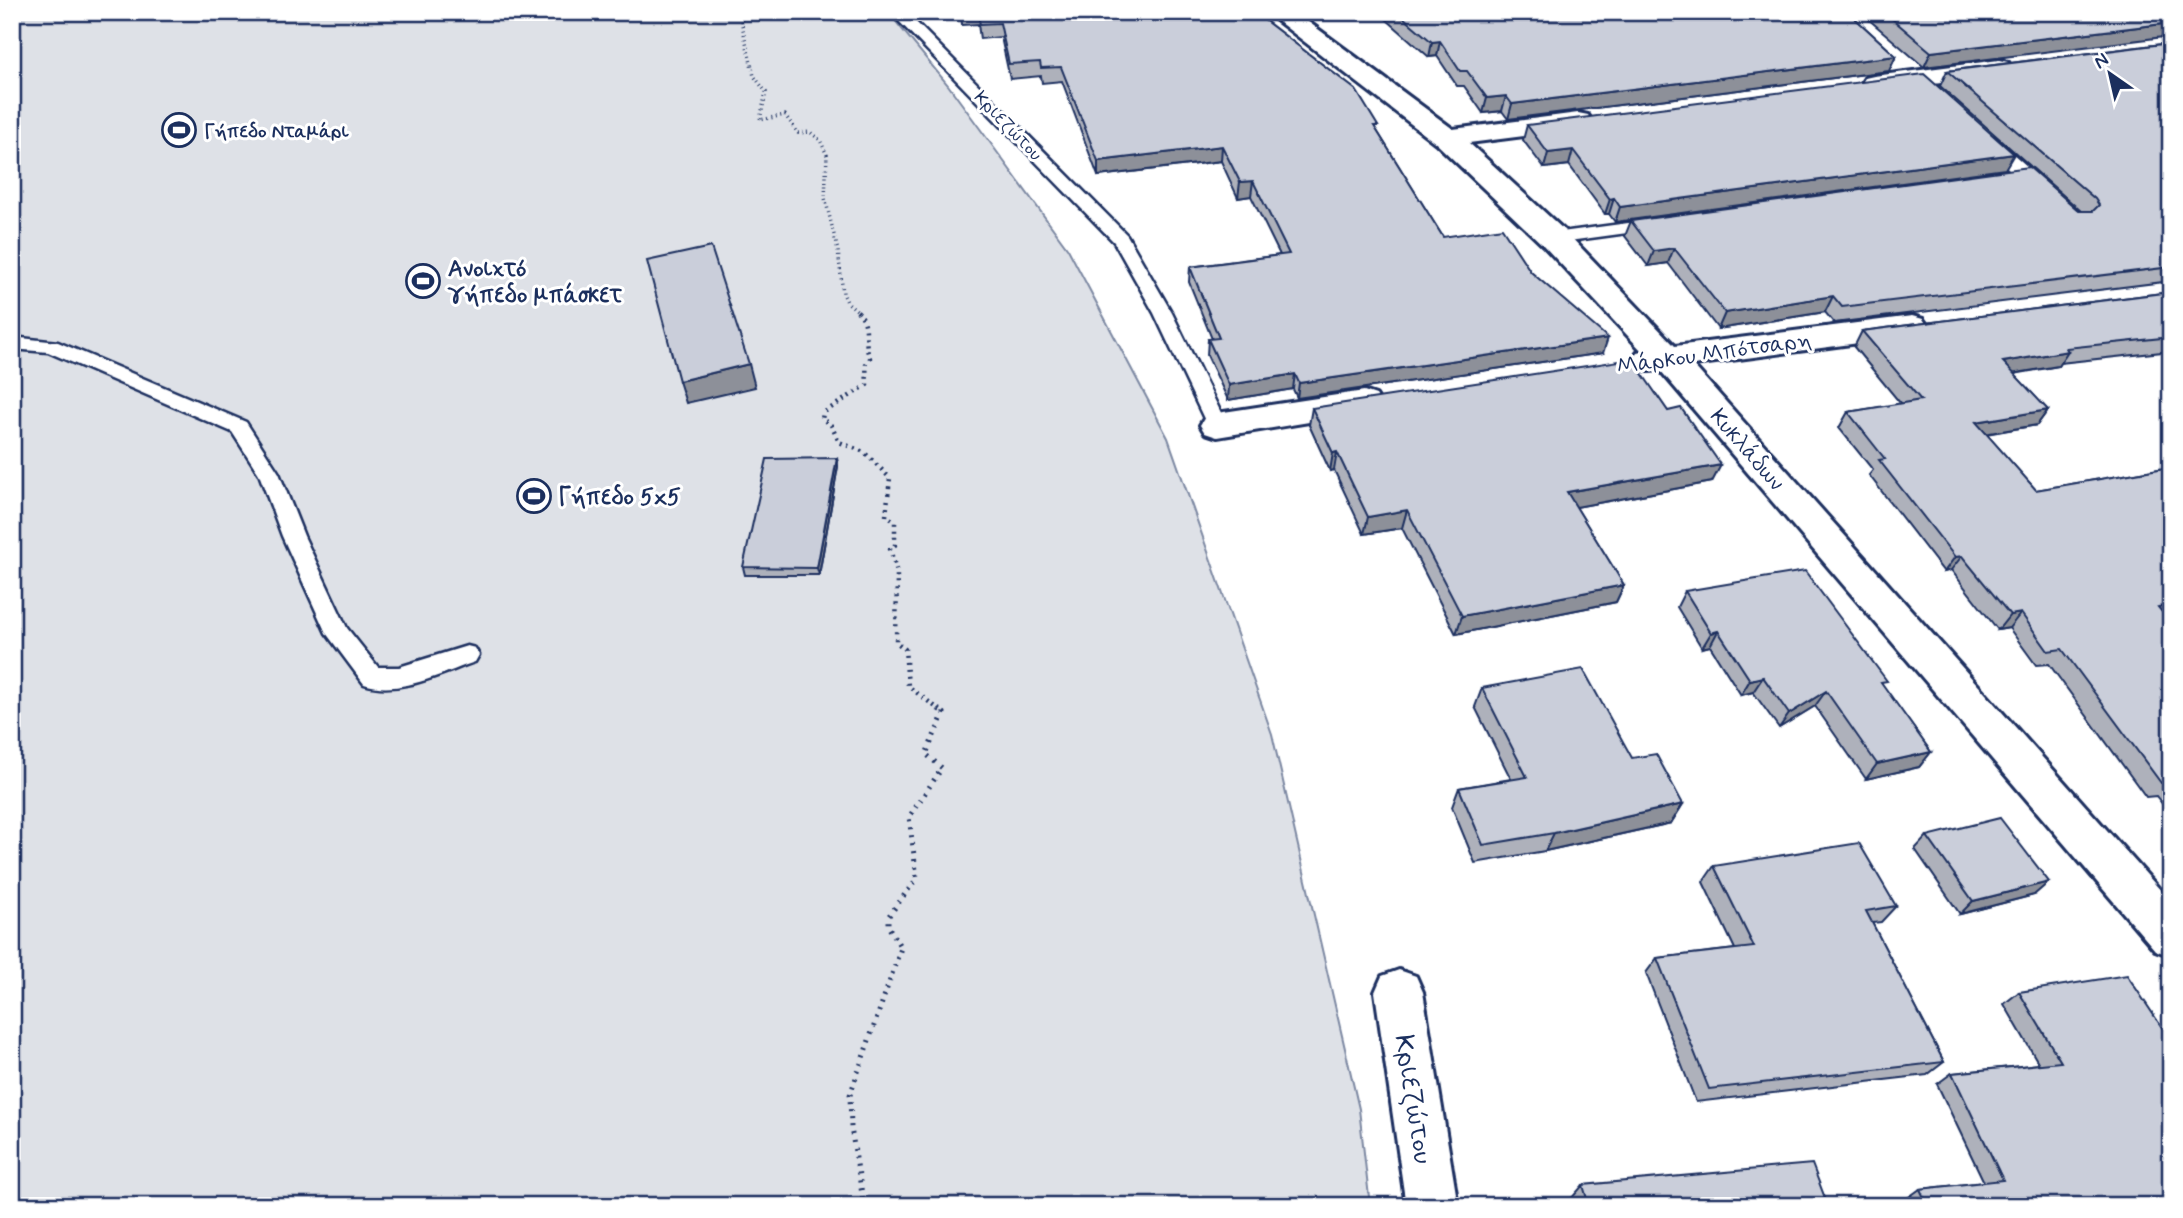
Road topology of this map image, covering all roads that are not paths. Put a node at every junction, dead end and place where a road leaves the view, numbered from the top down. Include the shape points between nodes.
1 (897, 12) edge
2 (1278, 12) edge
3 (1889, 54) edge
4 (2024, 65) edge
5 (1849, 87) edge
6 (1927, 87) junction
7 (1599, 119) edge
8 (1976, 131) edge
9 (1447, 138) junction
10 (2025, 174) junction
11 (1997, 177) edge
12 (2051, 197) edge
13 (1679, 221) edge
14 (1554, 238) junction
15 (1939, 322) edge
16 (12, 343) edge
17 (1667, 357) junction
18 (1612, 366) edge
19 (1394, 399) edge
20 (1217, 425) joint
21 (467, 654) dead end
22 (2171, 935) edge
23 (1399, 992) dead end
24 (1432, 1206) edge

1 - 20 lane, Κριεζώτου via 1121,239
2 - 9 street, Κυκλάδων
3 - 6 street
4 - 6 street
5 - 6 street
7 - 9 street
8 - 10 lane
9 - 14 street, Κυκλάδων
10 - 11 lane
10 - 12 lane
13 - 14 lane
14 - 17 street, Κυκλάδων
15 - 17 street, Μάρκου Μπότσαρη
16 - 21 lane via 51,346 239,426 269,472 338,633 372,677 399,677
17 - 18 street, Μάρκου Μπότσαρη
17 - 22 street, Κυκλάδων
19 - 20 street
23 - 24 street, Κριεζώτου

